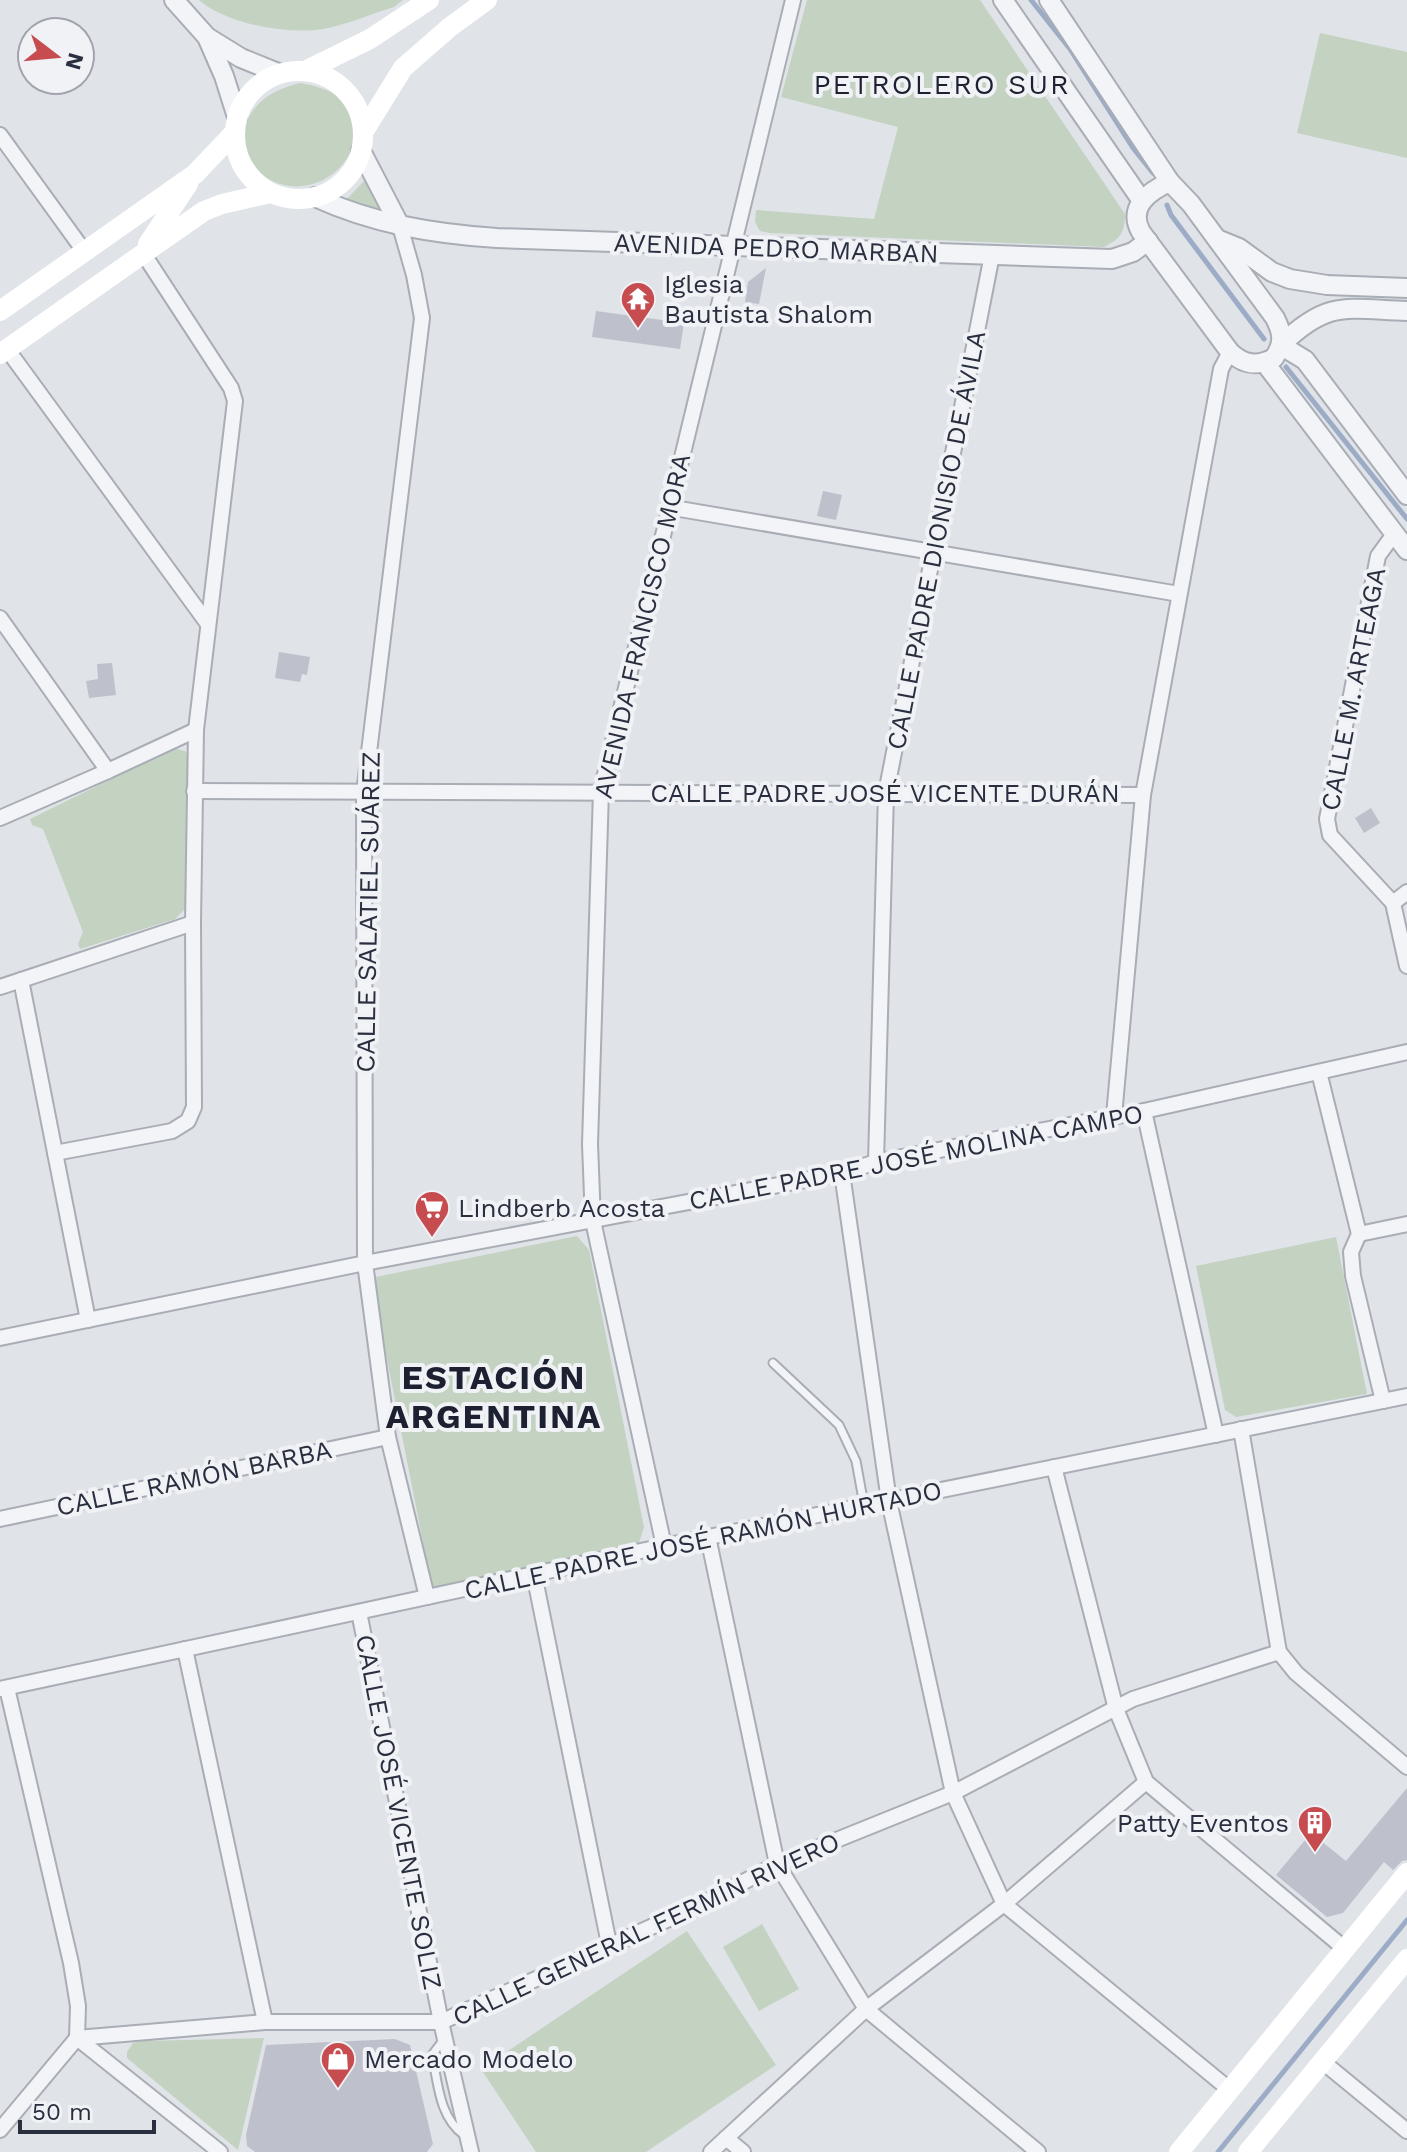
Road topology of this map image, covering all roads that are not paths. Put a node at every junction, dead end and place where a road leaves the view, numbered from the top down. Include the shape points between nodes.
1 (174, 0) edge
2 (429, 0) edge
3 (487, 0) edge
4 (793, 0) edge
5 (1003, 0) edge
6 (1049, 0) edge
7 (207, 37) junction
8 (307, 70) junction
9 (278, 73) junction
10 (236, 124) junction
11 (0, 135) edge
12 (362, 141) junction
13 (195, 174) junction
14 (1170, 182) junction
15 (271, 193) junction
16 (315, 197) junction
17 (1142, 201) junction
18 (400, 226) junction
19 (1217, 239) junction
20 (1148, 241) junction
21 (732, 246) junction
22 (84, 251) junction
23 (143, 253) junction
24 (992, 255) junction
25 (1407, 288) edge
26 (0, 311) edge
27 (1407, 311) edge
28 (1282, 345) junction
29 (3, 352) edge
30 (1230, 352) junction
31 (1265, 363) junction
32 (1407, 495) edge
33 (668, 507) junction
34 (1394, 534) junction
35 (1407, 550) edge
36 (935, 552) junction
37 (1179, 594) junction
38 (0, 618) edge
39 (208, 624) junction
40 (196, 730) junction
41 (108, 771) junction
42 (194, 791) junction
43 (601, 791) junction
44 (364, 793) junction
45 (886, 793) junction
46 (1143, 795) junction
47 (0, 818) edge
48 (1407, 892) edge
49 (1393, 903) junction
50 (193, 923) junction
51 (1407, 966) edge
52 (21, 980) junction
53 (0, 987) edge
54 (1407, 1052) edge
55 (1319, 1072) junction
56 (1144, 1111) junction
57 (1114, 1116) junction
58 (55, 1153) junction
59 (876, 1162) junction
60 (842, 1173) junction
61 (593, 1221) junction
62 (1407, 1224) edge
63 (1359, 1234) junction
64 (365, 1263) junction
65 (88, 1320) junction
66 (0, 1338) edge
67 (773, 1363) dead end
68 (1407, 1396) edge
69 (1383, 1401) junction
70 (1241, 1429) junction
71 (1216, 1435) junction
72 (388, 1437) junction
73 (1054, 1467) junction
74 (889, 1501) junction
75 (864, 1505) junction
76 (0, 1519) edge
77 (708, 1537) junction
78 (664, 1546) junction
79 (534, 1574) junction
80 (427, 1597) junction
81 (359, 1612) junction
82 (185, 1649) junction
83 (1279, 1652) junction
84 (4, 1688) edge
85 (1116, 1709) junction
86 (1407, 1767) edge
87 (1146, 1782) junction
88 (953, 1793) junction
89 (777, 1864) junction
90 (1407, 1873) edge
91 (1004, 1904) junction
92 (609, 1944) junction
93 (1345, 1949) junction
94 (1407, 1959) edge
95 (866, 2009) junction
96 (265, 2022) junction
97 (441, 2022) junction
98 (77, 2038) junction
99 (1323, 2062) junction
100 (1230, 2090) junction
101 (0, 2130) edge
102 (1407, 2131) edge
103 (726, 2138) junction
104 (470, 2145) edge
105 (220, 2152) edge
106 (711, 2152) edge
107 (743, 2152) edge
108 (1038, 2152) edge
109 (1179, 2152) edge
110 (1248, 2152) edge

1 - 7 street
2 - 8 main road via 370,39
3 - 12 main road via 403,68
4 - 21 street, AVENIDA FRANCISCO MORA
5 - 17 street
6 - 14 street
7 - 9 street
7 - 10 street
8 - 9 main road
8 - 12 main road via 346,90 358,109
9 - 10 main road via 246,98
10 - 13 main road
10 - 15 main road via 244,168
11 - 22 street
12 - 16 main road via 345,180
12 - 18 street
13 - 22 main road
13 - 23 main road
14 - 17 street
14 - 19 street
15 - 16 main road
15 - 23 main road via 204,211
16 - 18 street, AVENIDA PEDRO MARBAN
17 - 20 street via 1137,224
18 - 21 street, AVENIDA PEDRO MARBAN via 497,238
18 - 44 street, CALLE SALATIEL SUÁREZ via 422,318
19 - 25 street via 1290,279
19 - 28 street via 1275,318
20 - 24 street, AVENIDA PEDRO MARBAN via 1112,259
20 - 30 street
21 - 24 street, AVENIDA PEDRO MARBAN
21 - 33 street, AVENIDA FRANCISCO MORA
22 - 26 main road
23 - 29 main road
23 - 39 street via 235,401
24 - 36 street, CALLE PADRE DIONISIO DE ÁVILA
27 - 28 street via 1321,313
28 - 31 street
28 - 32 street via 1305,360
29 - 39 street
30 - 31 street via 1253,365
30 - 37 street via 1221,369
31 - 34 street
33 - 36 street
33 - 43 street, AVENIDA FRANCISCO MORA
34 - 35 street
34 - 49 street, CALLE M. ARTEAGA via 1378,556 1327,819 1330,835
36 - 37 street
36 - 45 street, CALLE PADRE DIONISIO DE ÁVILA
37 - 46 street
38 - 41 street
39 - 40 street
40 - 41 street
40 - 42 street
41 - 47 street
42 - 44 street, CALLE PADRE JOSÉ VICENTE DURÁN
42 - 50 street
43 - 44 street, CALLE PADRE JOSÉ VICENTE DURÁN
43 - 45 street, CALLE PADRE JOSÉ VICENTE DURÁN
43 - 61 street, AVENIDA FRANCISCO MORA via 590,1144
44 - 64 street, CALLE SALATIEL SUÁREZ
45 - 46 street, CALLE PADRE JOSÉ VICENTE DURÁN
45 - 59 street, CALLE PADRE DIONISIO DE ÁVILA
46 - 57 street
48 - 49 street
49 - 51 street
50 - 52 street
50 - 58 street via 194,1107 188,1121 172,1131
52 - 53 street
52 - 58 street
54 - 55 street, CALLE PADRE JOSÉ MOLINA CAMPO
55 - 56 street, CALLE PADRE JOSÉ MOLINA CAMPO
55 - 63 street
56 - 57 street, CALLE PADRE JOSÉ MOLINA CAMPO
56 - 71 street
57 - 59 street, CALLE PADRE JOSÉ MOLINA CAMPO
58 - 65 street
59 - 60 street, CALLE PADRE JOSÉ MOLINA CAMPO
60 - 61 street, CALLE PADRE JOSÉ MOLINA CAMPO
60 - 74 street
61 - 64 street, CALLE PADRE JOSÉ MOLINA CAMPO
61 - 78 street, AVENIDA FRANCISCO MORA
62 - 63 street
63 - 69 street via 1351,1252 1353,1276
64 - 65 street, CALLE PADRE JOSÉ MOLINA CAMPO
64 - 72 street, CALLE SALATIEL SUÁREZ
65 - 66 street, CALLE PADRE JOSÉ MOLINA CAMPO
67 - 75 lane via 839,1425 856,1461
68 - 69 street, CALLE PADRE JOSÉ RAMÓN HURTADO
69 - 70 street, CALLE PADRE JOSÉ RAMÓN HURTADO
70 - 71 street, CALLE PADRE JOSÉ RAMÓN HURTADO
70 - 83 street
71 - 73 street, CALLE PADRE JOSÉ RAMÓN HURTADO
72 - 76 street, CALLE RAMÓN BARBA
72 - 80 street, CALLE SALATIEL SUÁREZ
73 - 74 street, CALLE PADRE JOSÉ RAMÓN HURTADO
73 - 85 street
74 - 75 street, CALLE PADRE JOSÉ RAMÓN HURTADO
74 - 88 street
75 - 77 street, CALLE PADRE JOSÉ RAMÓN HURTADO
77 - 78 street, CALLE PADRE JOSÉ RAMÓN HURTADO
77 - 89 street
78 - 79 street, CALLE PADRE JOSÉ RAMÓN HURTADO
79 - 80 street, CALLE PADRE JOSÉ RAMÓN HURTADO
79 - 92 street
80 - 81 street, CALLE PADRE JOSÉ RAMÓN HURTADO
81 - 82 street, CALLE PADRE JOSÉ RAMÓN HURTADO
81 - 97 street, CALLE JOSÉ VICENTE SOLIZ
82 - 84 street, CALLE PADRE JOSÉ RAMÓN HURTADO
82 - 96 street
83 - 85 street, CALLE GENERAL FERMÍN RIVERO
83 - 86 street via 1296,1673
84 - 98 street via 71,1963
85 - 87 street
85 - 88 street, CALLE GENERAL FERMÍN RIVERO
87 - 91 street
87 - 93 street
88 - 89 street, CALLE GENERAL FERMÍN RIVERO
88 - 91 street
89 - 92 street, CALLE GENERAL FERMÍN RIVERO
89 - 95 street
90 - 93 main road
91 - 95 street
91 - 100 street
92 - 97 street, CALLE GENERAL FERMÍN RIVERO
93 - 100 main road
94 - 99 main road
95 - 103 street
95 - 108 street
96 - 97 street, CALLE GENERAL FERMÍN RIVERO
96 - 98 street, CALLE GENERAL FERMÍN RIVERO
97 - 104 street, CALLE JOSÉ VICENTE SOLIZ
98 - 101 street
98 - 105 street
99 - 102 street
99 - 110 main road
100 - 109 main road
103 - 106 street
103 - 107 street

